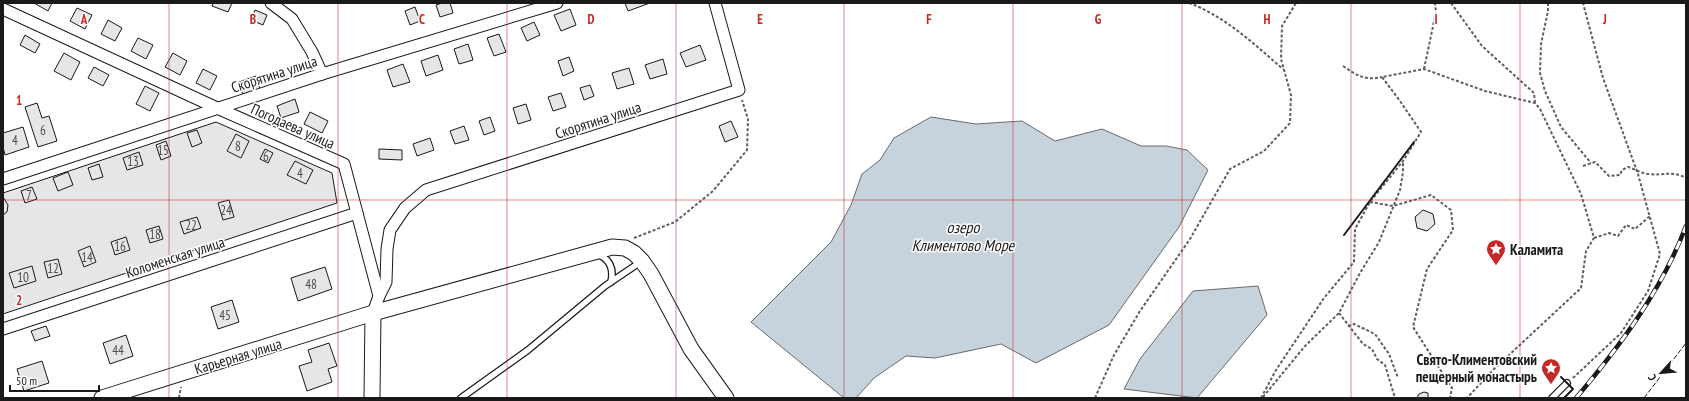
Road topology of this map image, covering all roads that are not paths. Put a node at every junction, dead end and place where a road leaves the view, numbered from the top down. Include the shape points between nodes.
1 (271, 3) edge
2 (556, 3) edge
3 (715, 3) edge
4 (3, 9) edge
5 (322, 74) junction
6 (217, 108) junction
7 (3, 179) edge
8 (357, 213) junction
9 (589, 253) junction
10 (642, 261) junction
11 (611, 282) junction
12 (379, 296) junction
13 (373, 313) junction
14 (3, 328) edge
15 (1567, 383) road end
16 (102, 398) edge
17 (372, 398) edge
18 (461, 398) edge
19 (726, 398) edge
20 (1552, 398) edge

1 - 5 street via 292,19
2 - 5 street, Скорятина улица
3 - 12 street, Скорятина улица via 740,90 426,190 405,208 390,230 386,282
4 - 6 street, Погодаева улица
5 - 6 street, Скорятина улица
6 - 7 street, Скорятина улица
6 - 8 street, Погодаева улица via 344,164
8 - 12 street, Погодаева улица
8 - 14 street, Коломенская улица
9 - 10 street, Карьерная улица via 612,247 625,248
9 - 11 lane via 607,260 612,267
9 - 13 street, Карьерная улица
10 - 11 lane
10 - 19 street, Карьерная улица via 691,349
11 - 18 lane via 528,350
12 - 13 street
13 - 16 street, Карьерная улица
13 - 17 street
15 - 20 lane

